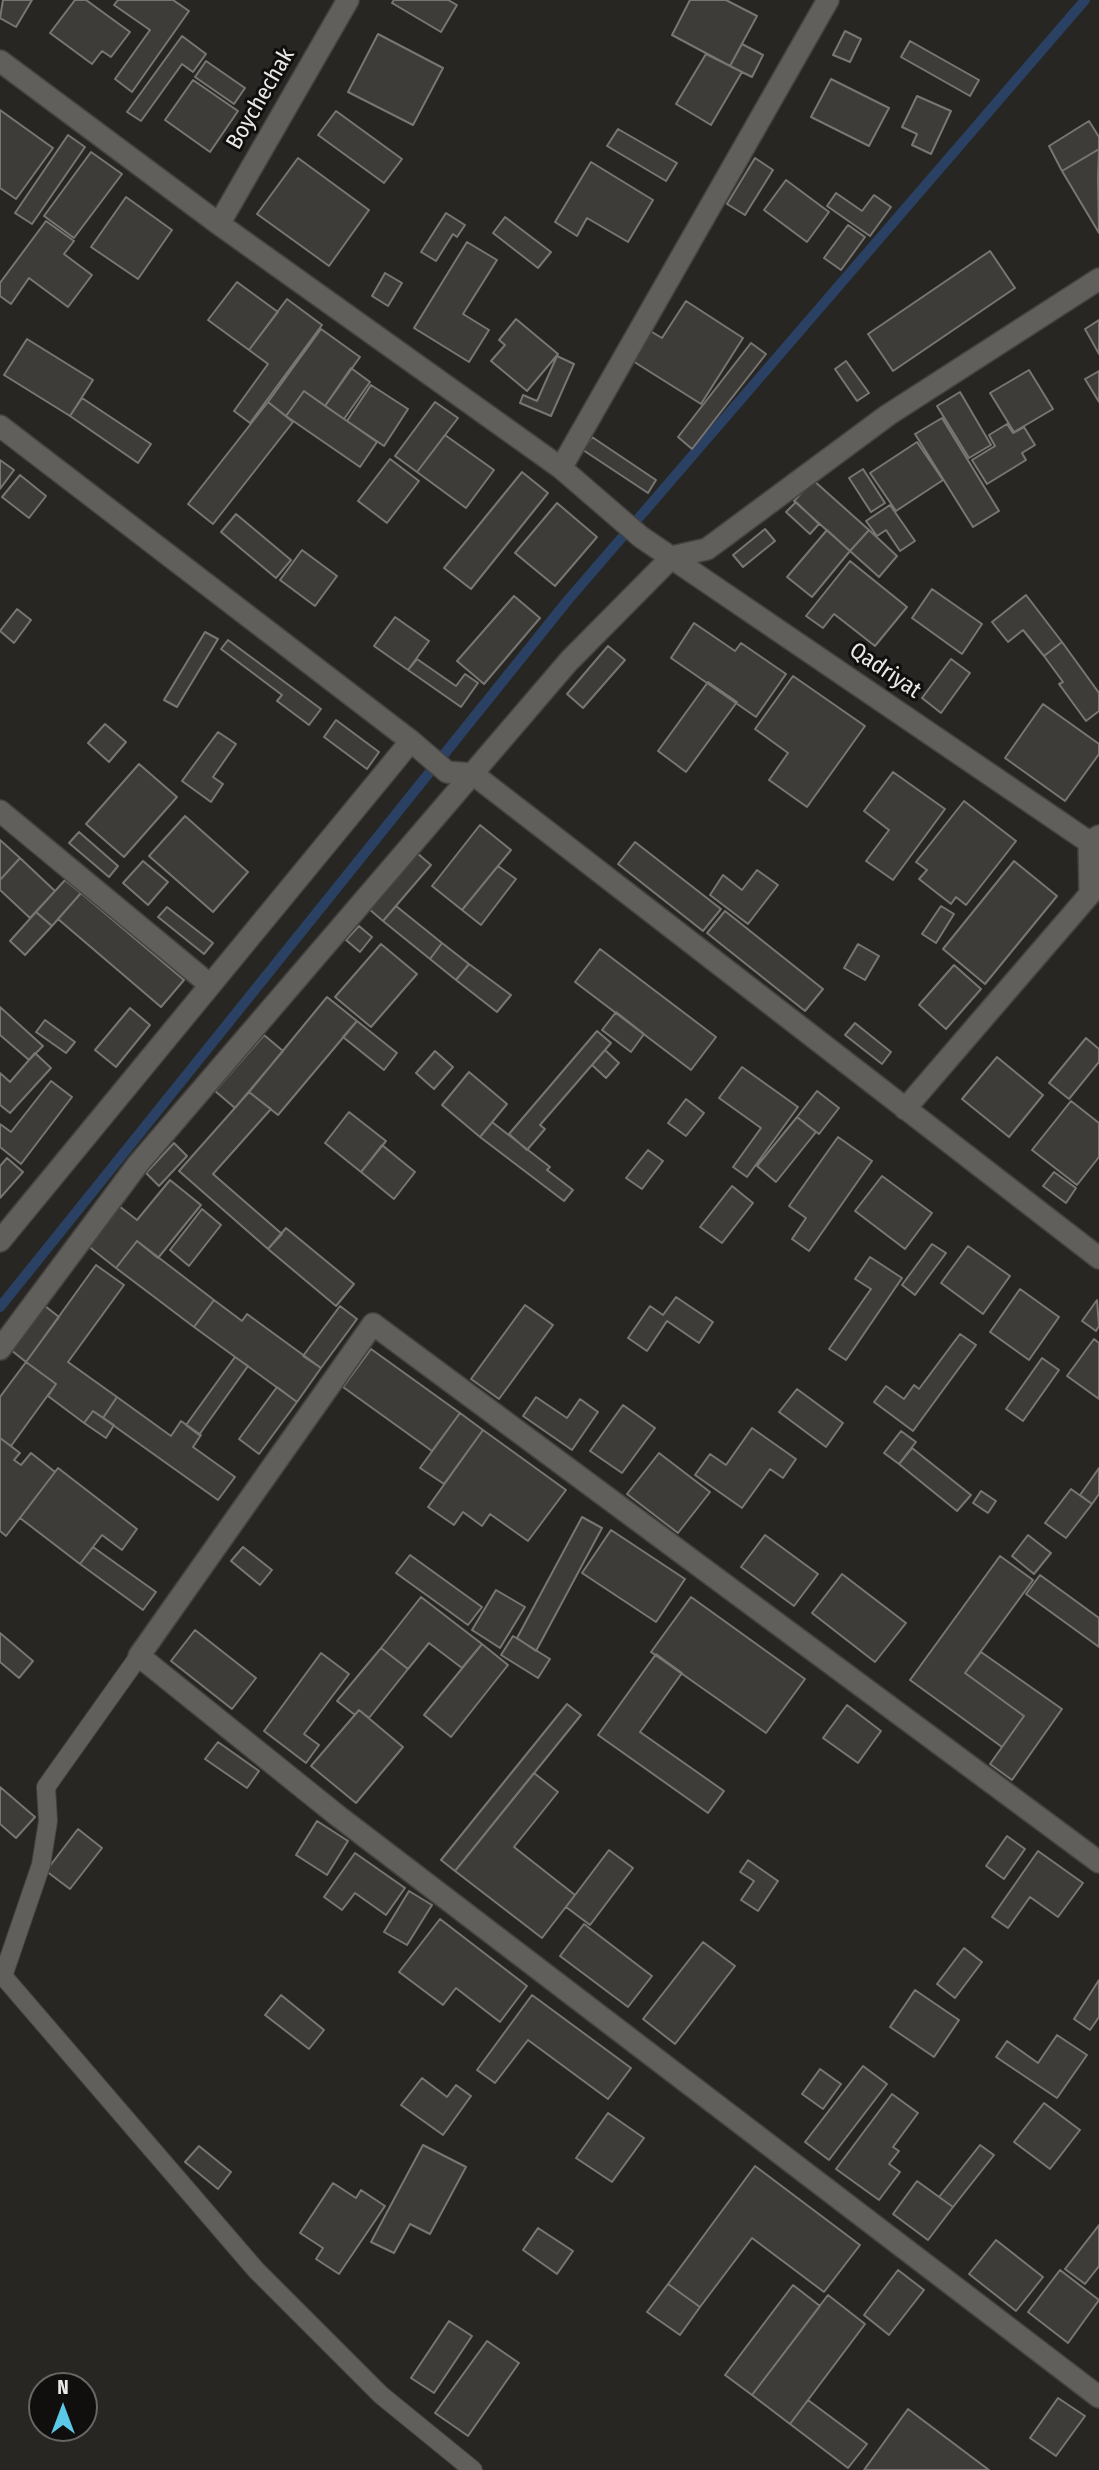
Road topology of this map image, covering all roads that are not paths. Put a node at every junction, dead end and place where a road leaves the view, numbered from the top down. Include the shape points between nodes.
1 (348, 0) edge
2 (828, 0) edge
3 (0, 61) edge
4 (219, 225) junction
5 (1099, 279) edge
6 (0, 426) edge
7 (561, 468) junction
8 (672, 557) junction
9 (411, 741) junction
10 (473, 774) junction
11 (0, 811) edge
12 (1094, 839) edge
13 (209, 984) junction
14 (905, 1109) junction
15 (2, 1236) edge
16 (1099, 1258) edge
17 (0, 1349) edge
18 (139, 1656) junction
19 (1099, 1862) edge
20 (1099, 2397) edge
21 (473, 2470) edge

1 - 4 street, Boychechak
2 - 7 street
3 - 4 street, Qadriyat
4 - 7 street, Qadriyat
5 - 8 street via 888,415 707,549
6 - 9 street
7 - 8 street, Qadriyat via 641,537
8 - 10 street via 569,661
8 - 12 street, Qadriyat
9 - 10 street via 447,772
9 - 13 street
10 - 14 street
10 - 17 street via 138,1164
11 - 13 street
12 - 14 street via 1090,894
13 - 15 street
14 - 16 street
18 - 19 street via 373,1324
18 - 20 street via 349,1824
18 - 21 lane via 46,1787 48,1821 41,1865 3,1976 256,2270 381,2395

